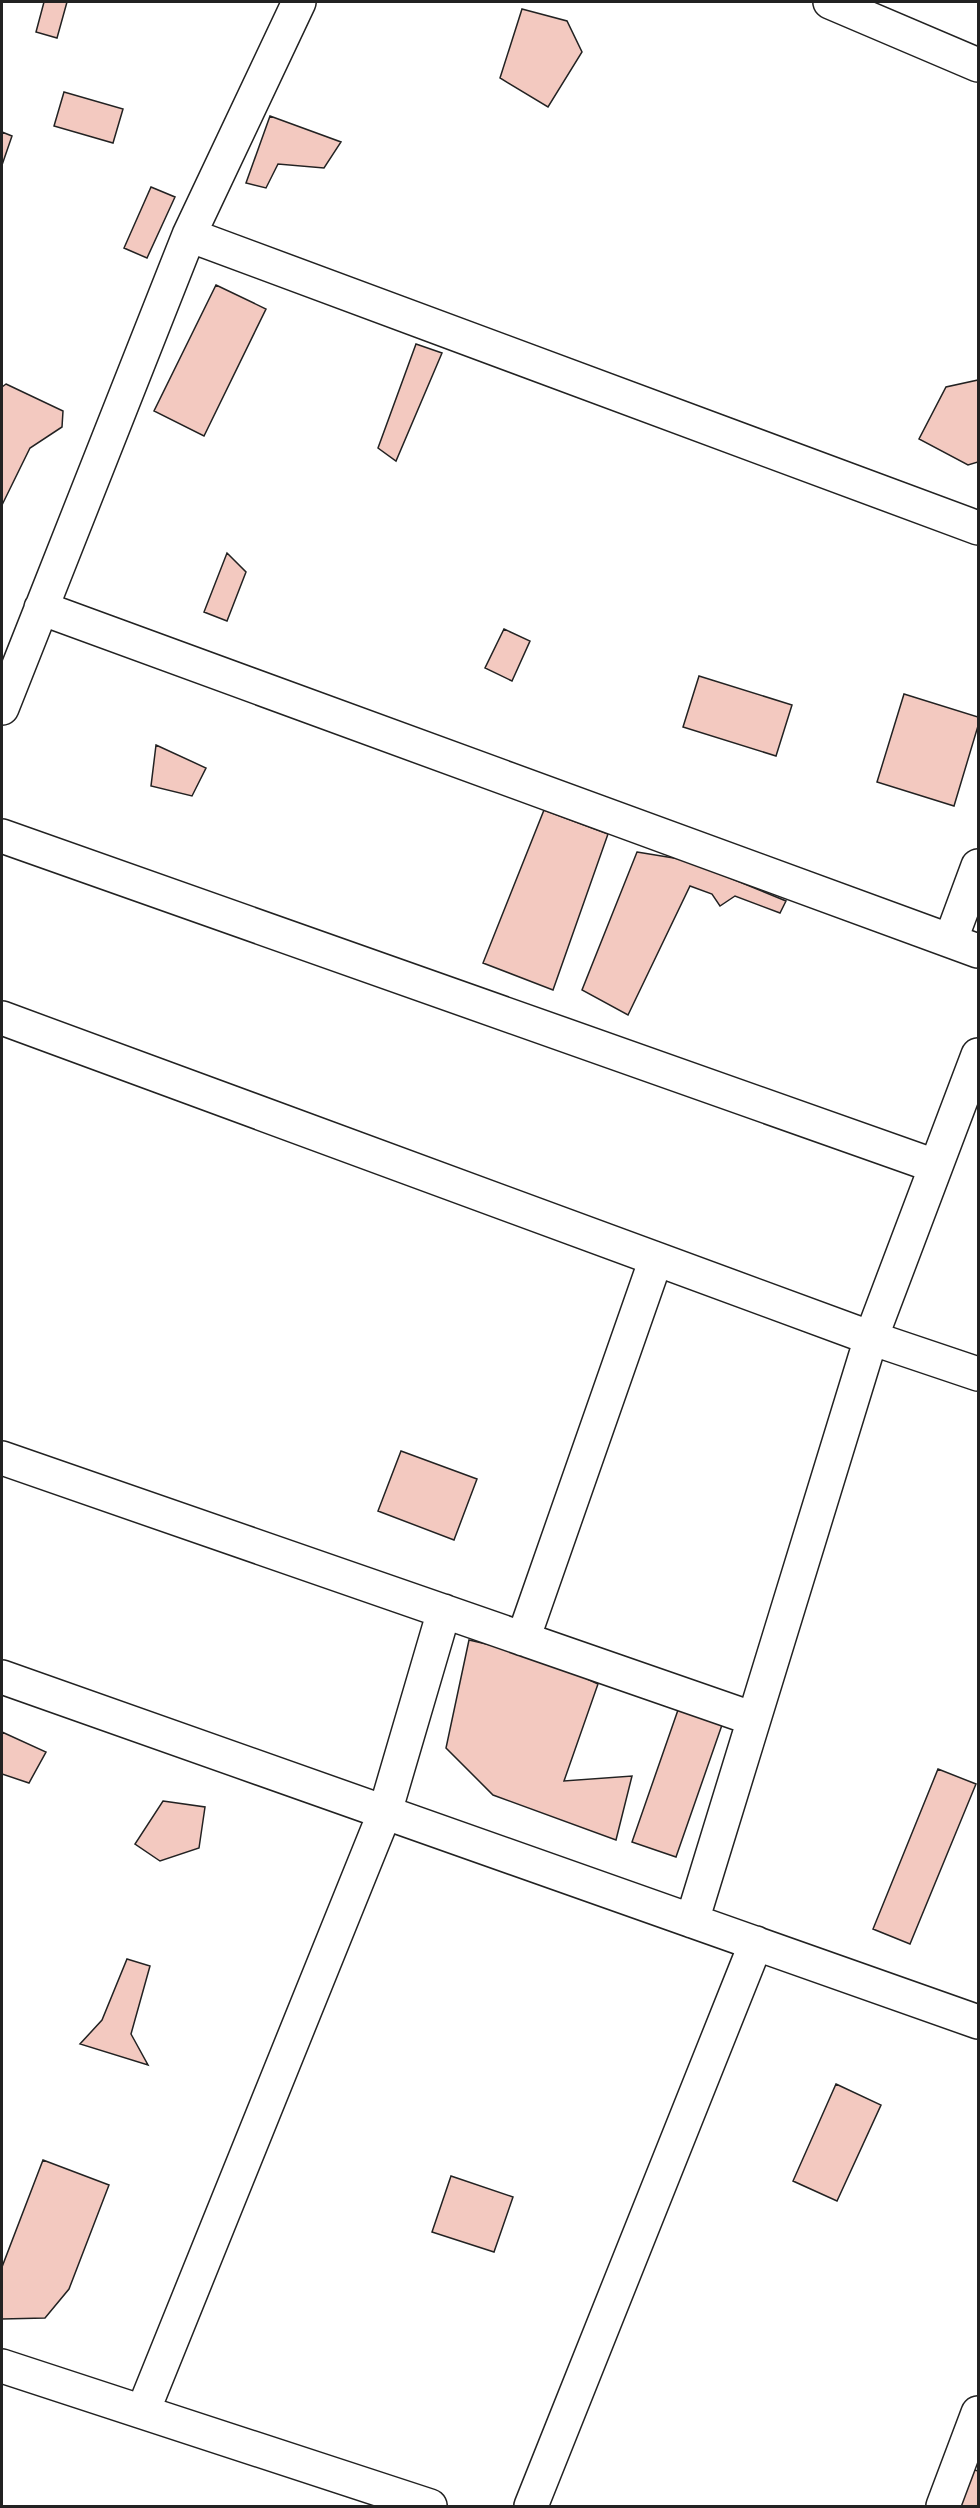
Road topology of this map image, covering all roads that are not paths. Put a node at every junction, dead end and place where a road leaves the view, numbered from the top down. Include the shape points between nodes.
1 (830, 2) edge
2 (291, 4) edge
3 (978, 65) edge
4 (189, 235) junction
5 (978, 528) edge
6 (41, 608) junction
7 (2, 708) edge
8 (2, 836) edge
9 (978, 866) edge
10 (965, 945) edge
11 (2, 1018) edge
12 (978, 1055) edge
13 (935, 1166) junction
14 (656, 1259) junction
15 (871, 1338) junction
16 (978, 1374) edge
17 (2, 1458) edge
18 (444, 1611) junction
19 (523, 1639) junction
20 (2, 1677) edge
21 (754, 1719) junction
22 (385, 1812) junction
23 (692, 1921) junction
24 (756, 1944) junction
25 (978, 2022) edge
26 (2, 2366) edge
27 (143, 2411) junction
28 (978, 2413) edge
29 (430, 2506) edge
30 (531, 2506) edge
31 (943, 2506) edge

1 - 3 street
2 - 4 street
4 - 5 street
4 - 6 street
6 - 7 street
6 - 10 street
8 - 13 street
9 - 10 street
11 - 14 street
12 - 13 street
13 - 15 street
14 - 15 street
14 - 19 street
15 - 16 street
15 - 21 street
17 - 18 street
18 - 19 street
18 - 22 street
19 - 21 street
20 - 22 street
21 - 23 street
22 - 23 street
22 - 27 street
23 - 24 street
24 - 25 street
24 - 30 street
26 - 27 street
27 - 29 street
28 - 31 street

